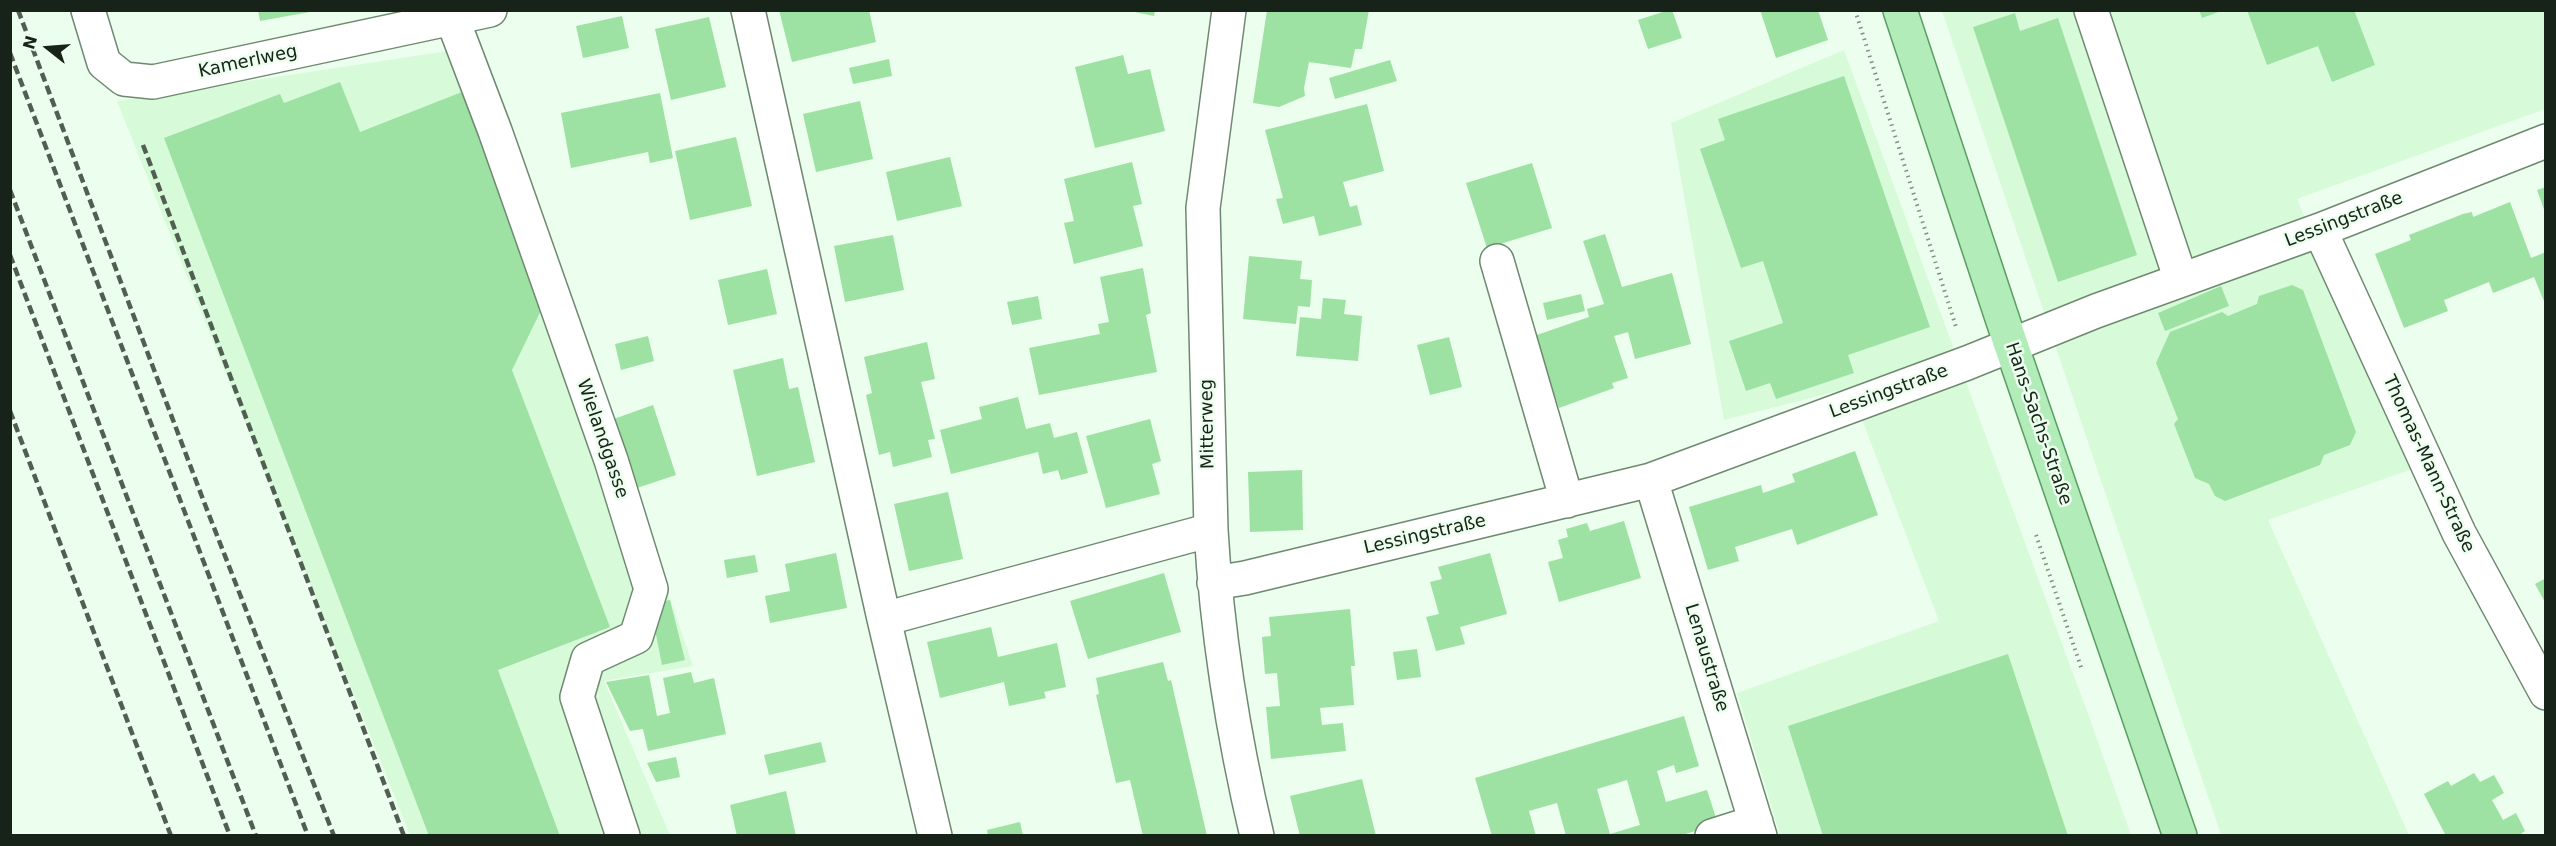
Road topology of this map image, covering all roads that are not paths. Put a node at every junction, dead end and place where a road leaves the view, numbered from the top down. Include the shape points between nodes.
1 (88, 10) edge
2 (490, 10) edge
3 (748, 10) edge
4 (1228, 10) edge
5 (1900, 10) edge
6 (2091, 10) edge
7 (450, 15) edge
8 (2546, 141) edge
9 (2320, 230) junction
10 (1497, 261) dead end
11 (2181, 280) junction
12 (2011, 345) junction
13 (1651, 480) junction
14 (1567, 501) junction
15 (1211, 530) junction
16 (1214, 583) junction
17 (884, 619) junction
18 (2546, 693) edge
19 (1758, 829) edge
20 (623, 836) edge
21 (935, 836) edge
22 (1257, 836) edge
23 (1712, 836) edge
24 (2180, 836) edge

1 - 7 street, Kamerlweg via 104,63 124,79 153,82
2 - 7 street, Kamerlweg
3 - 17 street
4 - 15 street, Mitterweg via 1203,208
5 - 12 main road, Hans-Sachs-Straße
6 - 11 street
7 - 20 street, Wielandgasse via 611,460 651,589 636,637 588,659 576,697
8 - 9 street, Lessingstraße
9 - 11 street, Lessingstraße
9 - 18 street, Thomas-Mann-Straße via 2459,533
10 - 14 street
11 - 12 street, Lessingstraße
12 - 13 street, Lessingstraße
12 - 24 main road, Hans-Sachs-Straße
13 - 14 street, Lessingstraße
13 - 19 street, Lenaustraße
14 - 16 street, Lessingstraße
15 - 16 street, Mitterweg
15 - 17 street
16 - 22 street, Mitterweg via 1225,674
17 - 21 street
19 - 23 street

